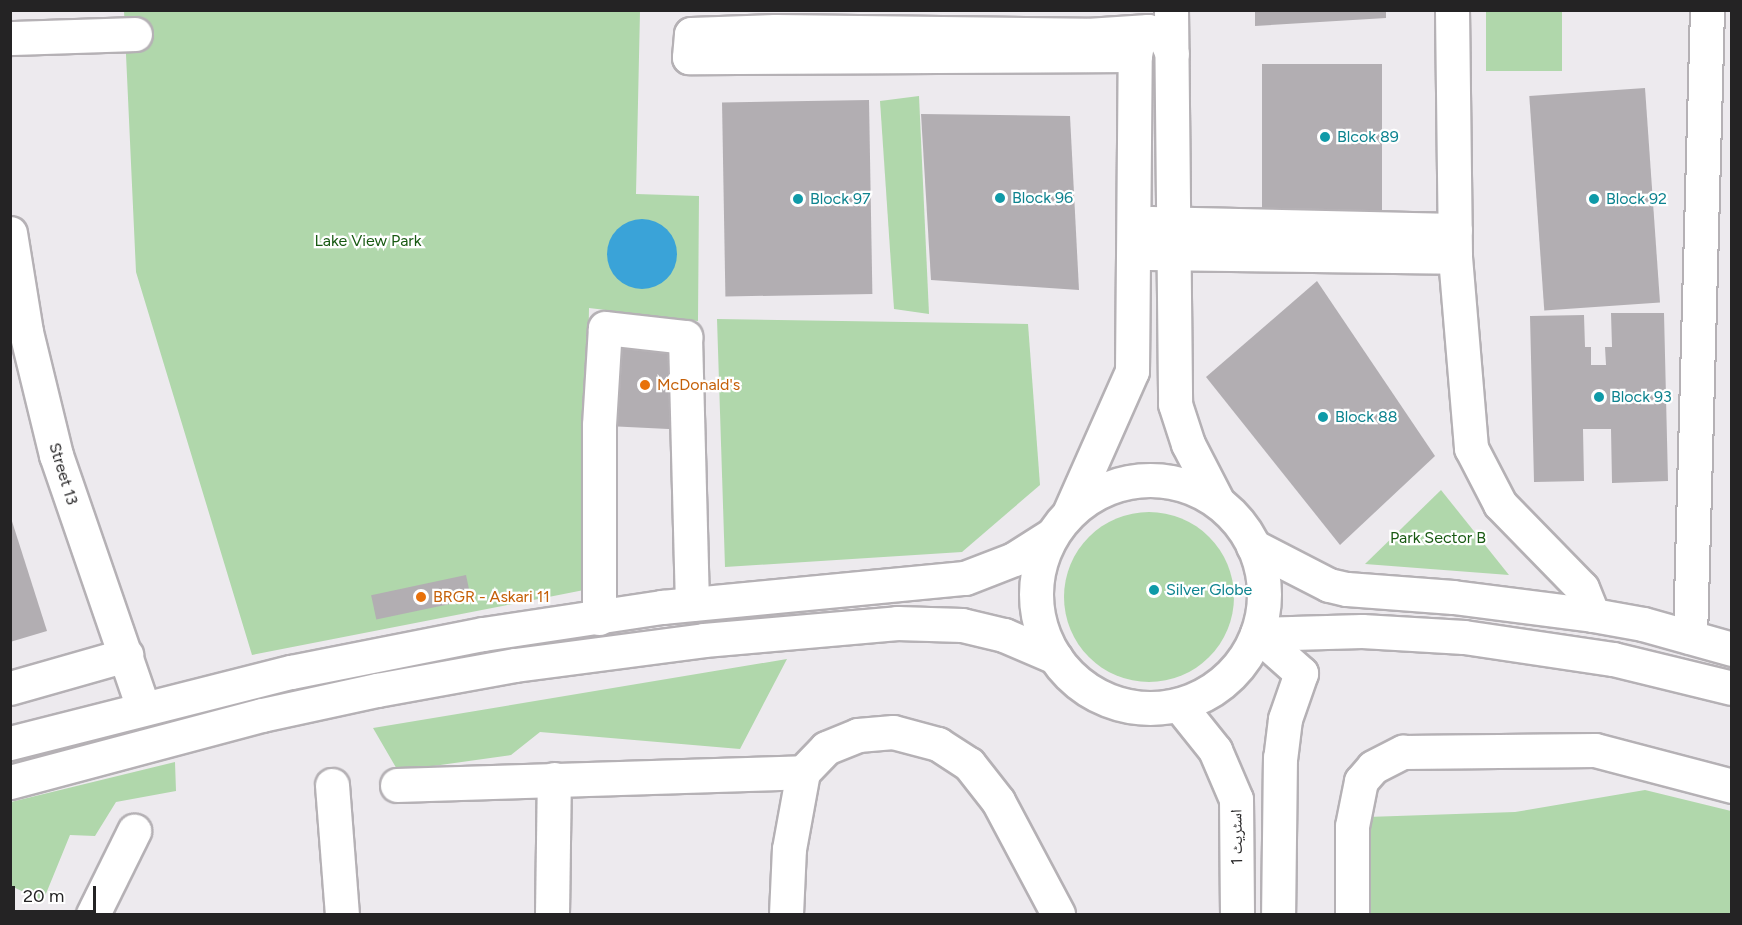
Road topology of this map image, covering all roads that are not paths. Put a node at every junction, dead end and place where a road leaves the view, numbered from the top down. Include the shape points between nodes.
1 (1171, 10) edge
2 (1452, 10) edge
3 (1707, 10) edge
4 (1137, 33) edge
5 (135, 34) dead end
6 (10, 38) edge
7 (896, 45) junction
8 (1172, 54) junction
9 (10, 233) edge
10 (1136, 237) junction
11 (1171, 238) junction
12 (1455, 243) junction
13 (1218, 502) junction
14 (1060, 524) junction
15 (1253, 546) junction
16 (692, 604) junction
17 (1593, 615) junction
18 (599, 618) junction
19 (1257, 634) junction
20 (1690, 638) junction
21 (1731, 649) edge
22 (126, 655) junction
23 (1055, 657) junction
24 (10, 688) edge
25 (1731, 688) edge
26 (1179, 705) junction
27 (143, 707) junction
28 (10, 743) edge
29 (803, 772) junction
30 (554, 779) junction
31 (10, 783) edge
32 (332, 785) dead end
33 (397, 785) dead end
34 (1731, 786) edge
35 (134, 831) dead end
36 (93, 915) edge
37 (342, 915) edge
38 (552, 915) edge
39 (786, 915) edge
40 (1058, 915) edge
41 (1237, 915) edge
42 (1278, 915) edge
43 (1352, 915) edge

1 - 8 street
2 - 12 street
3 - 20 street
4 - 7 street
4 - 8 street via 1148,31 1165,38
4 - 10 street
5 - 6 street
7 - 7 street via 689,57 691,34
8 - 11 street
9 - 22 street, Street 13 via 26,332 56,455
10 - 11 street
10 - 14 street via 1132,371
11 - 12 street
11 - 13 street via 1175,404 1185,438
12 - 17 street via 1472,448 1500,504 1582,588
13 - 14 street via 1169,481 1142,479 1116,484 1092,495
13 - 15 street via 1244,529
14 - 16 street via 1014,559 965,578
14 - 23 street via 1038,566 1035,597 1040,628
15 - 17 street via 1329,585 1347,589 1453,597
15 - 19 street via 1264,590
16 - 18 street
16 - 18 street via 685,337 605,328 599,425
17 - 20 street
18 - 27 street via 483,634 301,669
19 - 25 street via 1362,631 1464,637 1612,659
19 - 26 street via 1226,679 1204,695
19 - 42 street via 1301,673 1285,719 1280,757
20 - 21 street
22 - 24 street
22 - 27 street, Street 13
23 - 26 street via 1073,679 1096,695 1142,708
23 - 31 street via 1004,635 962,625 897,623 704,640 515,665 377,690 262,715
26 - 41 street, اسٹریٹ 1 via 1215,750 1236,799
27 - 28 street
29 - 30 street
29 - 39 street via 789,849
29 - 40 street via 826,748 858,735 893,732 938,744 969,764 998,801
30 - 33 street
30 - 38 street
32 - 37 street
34 - 43 street via 1595,750 1403,752 1373,767 1361,781 1352,826
35 - 36 street

